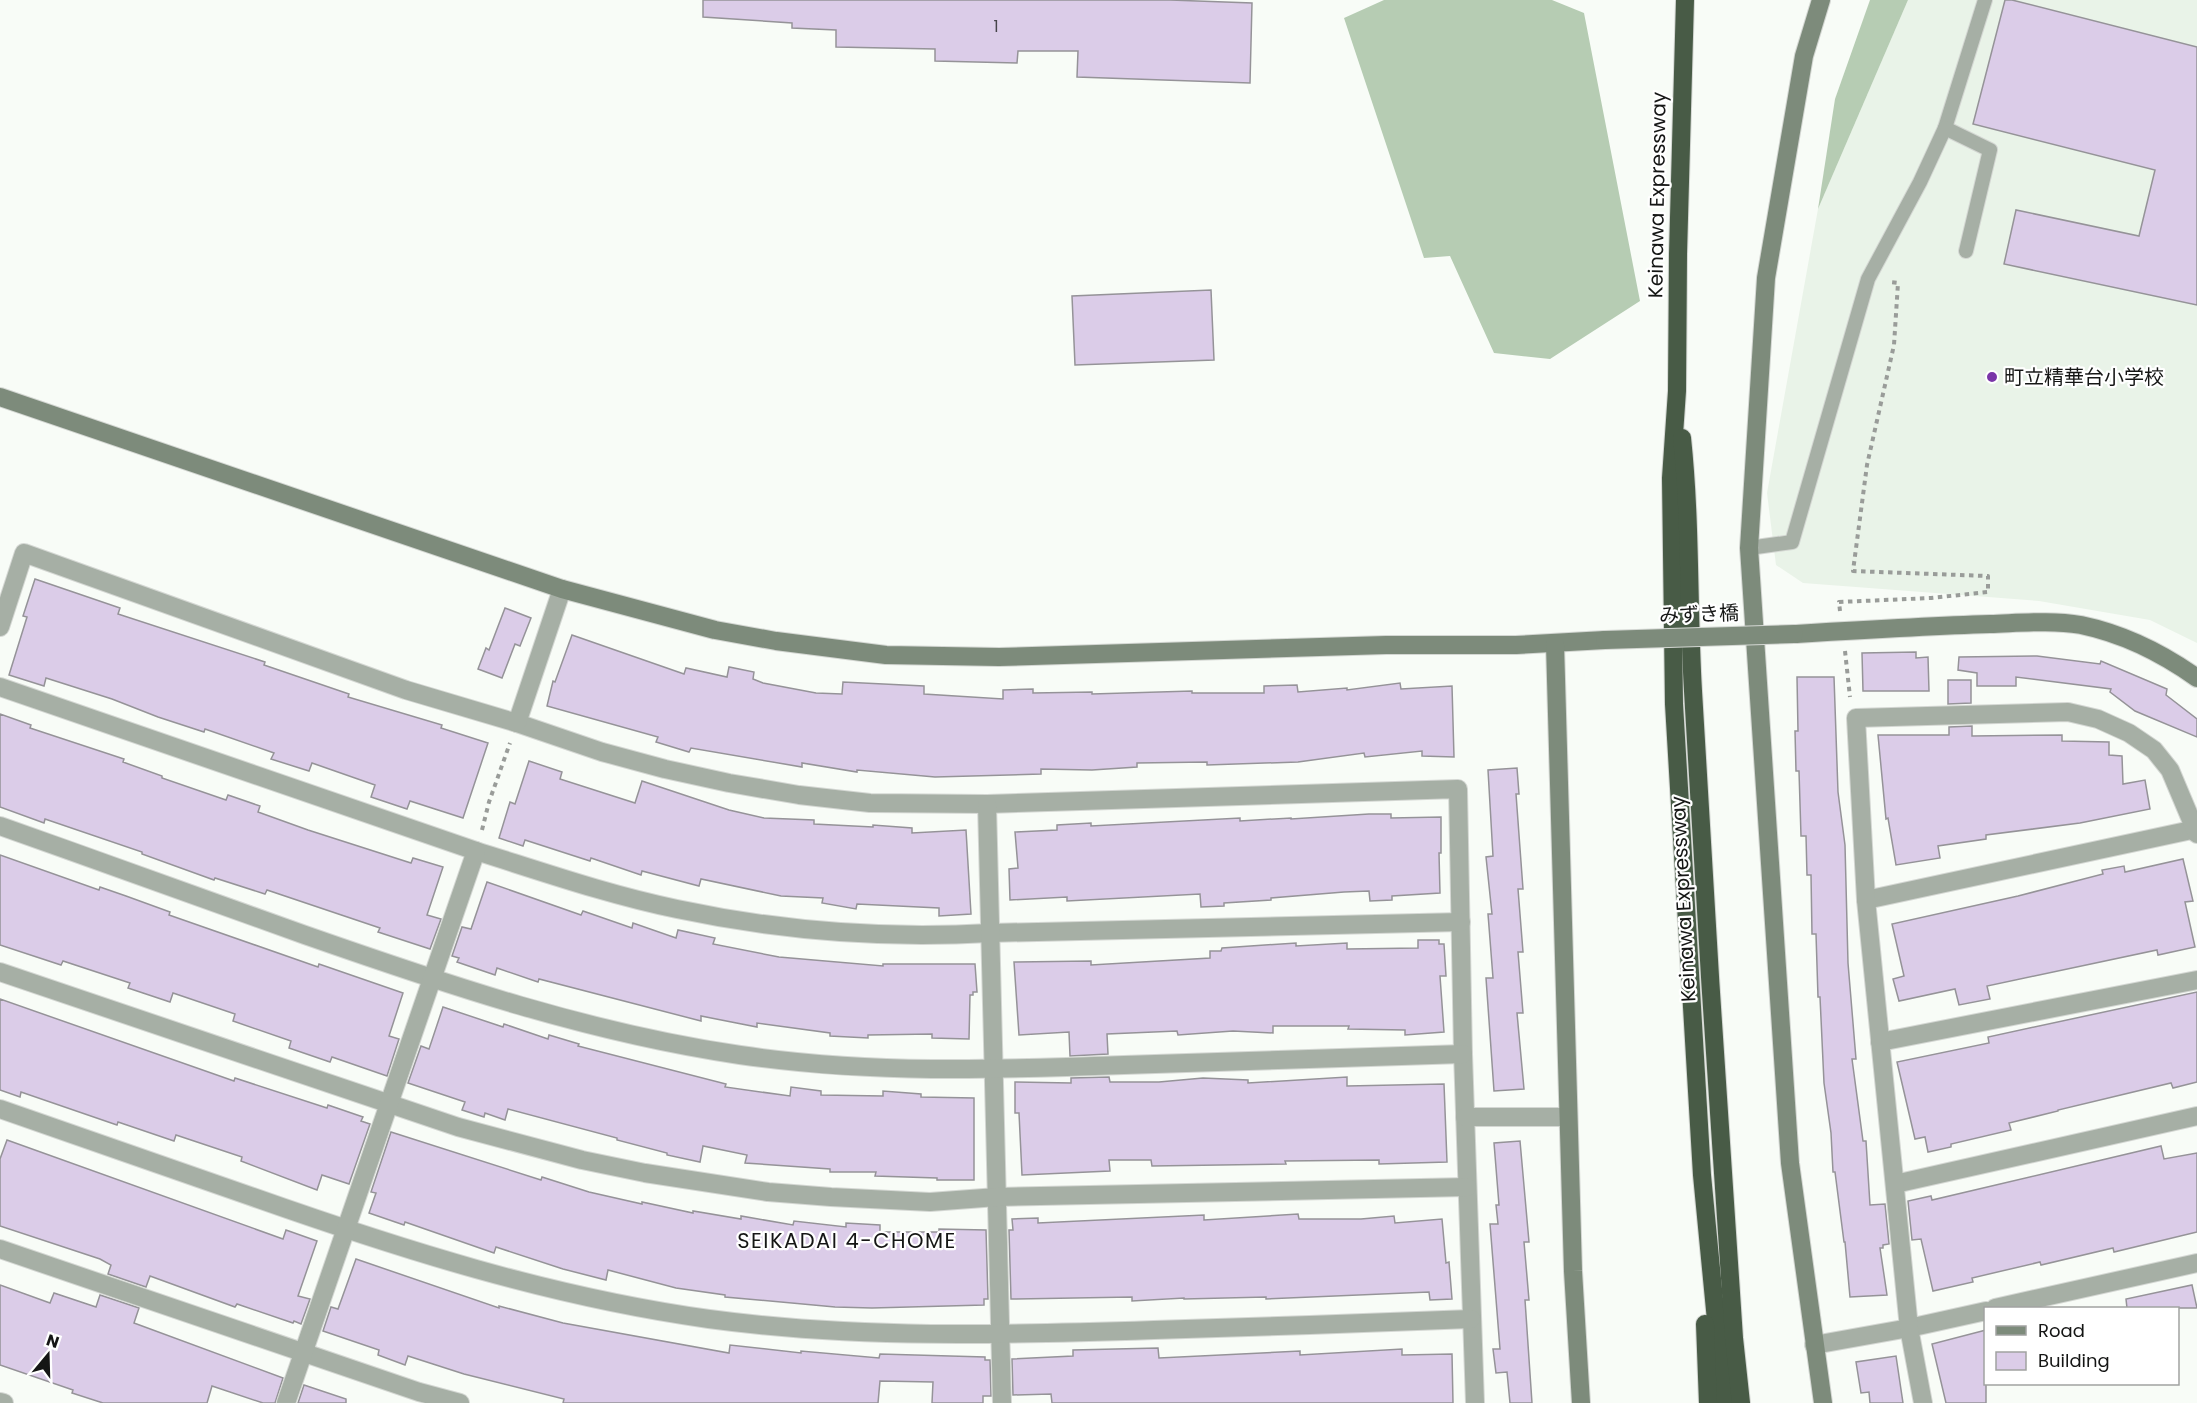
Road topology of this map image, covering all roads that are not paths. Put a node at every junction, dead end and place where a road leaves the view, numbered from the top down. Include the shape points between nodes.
1 (1685, 0) edge
2 (1821, 0) edge
3 (1985, 0) edge
4 (1945, 128) junction
5 (1966, 251) dead end
6 (1677, 391) junction
7 (0, 397) edge
8 (1749, 548) junction
9 (562, 589) junction
10 (0, 627) edge
11 (1555, 644) junction
12 (2197, 678) edge
13 (0, 687) edge
14 (517, 723) junction
15 (987, 804) junction
16 (0, 826) edge
17 (2197, 831) edge
18 (476, 851) junction
19 (1866, 900) junction
20 (1461, 922) junction
21 (990, 933) junction
22 (0, 972) edge
23 (433, 980) junction
24 (2197, 980) edge
25 (1880, 1042) junction
26 (1463, 1054) junction
27 (995, 1070) junction
28 (390, 1103) junction
29 (0, 1109) edge
30 (2197, 1116) edge
31 (1465, 1117) junction
32 (1568, 1118) junction
33 (1702, 1175) junction
34 (1895, 1184) junction
35 (1467, 1187) junction
36 (997, 1197) junction
37 (346, 1230) junction
38 (0, 1249) edge
39 (2197, 1263) edge
40 (1999, 1307) edge
41 (1984, 1311) edge
42 (1471, 1319) junction
43 (1909, 1328) junction
44 (1001, 1335) junction
45 (1814, 1345) junction
46 (304, 1353) junction
47 (286, 1403) edge
48 (460, 1403) edge
49 (1002, 1403) edge
50 (1475, 1403) edge
51 (1581, 1403) edge
52 (1708, 1403) edge
53 (1724, 1403) edge
54 (1741, 1403) edge
55 (1823, 1403) edge
56 (1923, 1403) edge

1 - 6 highway, Keinawa Expressway
2 - 8 street via 1804,56 1766,278
3 - 4 lane
4 - 5 lane via 1990,150
4 - 8 lane via 1868,279 1792,542
6 - 33 highway, Keinawa Expressway via 1671,478 1674,704
6 - 54 highway, Keinawa Expressway via 1687,482 1691,658 1714,1050
7 - 9 street, みずき橋
8 - 45 street via 1790,1164
9 - 11 street, みずき橋 via 715,630 776,642 886,655 999,657
9 - 14 street
10 - 14 street via 24,553 406,690
11 - 12 street, みずき橋, bridge via 2060,622 2124,637 2154,650
11 - 32 street
13 - 18 street
14 - 15 street via 665,770 729,783 870,803
15 - 20 street via 1458,789
15 - 21 street
16 - 23 street
17 - 19 street
17 - 19 street via 2170,770 2154,750 2130,733 2098,719 2068,712 1856,718
18 - 21 street via 609,892 747,921 873,934
18 - 23 street
19 - 25 street
20 - 21 street
20 - 26 street
21 - 27 street
22 - 28 street
23 - 27 street via 599,1028 742,1055 868,1067
23 - 28 street
24 - 25 street
25 - 34 street
26 - 27 street
26 - 31 street
27 - 36 street
28 - 36 street via 530,1147 706,1184 930,1202
28 - 37 street
29 - 37 street
30 - 34 street
31 - 32 street
31 - 35 street
32 - 51 street
33 - 52 highway
33 - 53 highway, Keinawa Expressway
34 - 43 street
35 - 36 street
35 - 42 street
36 - 44 street
37 - 44 street via 511,1280 658,1311 830,1331
37 - 46 street
38 - 46 street
39 - 40 street
41 - 43 street
42 - 44 street
42 - 50 street
43 - 45 street
43 - 56 street
44 - 49 street
45 - 55 street
46 - 47 street
46 - 48 street

